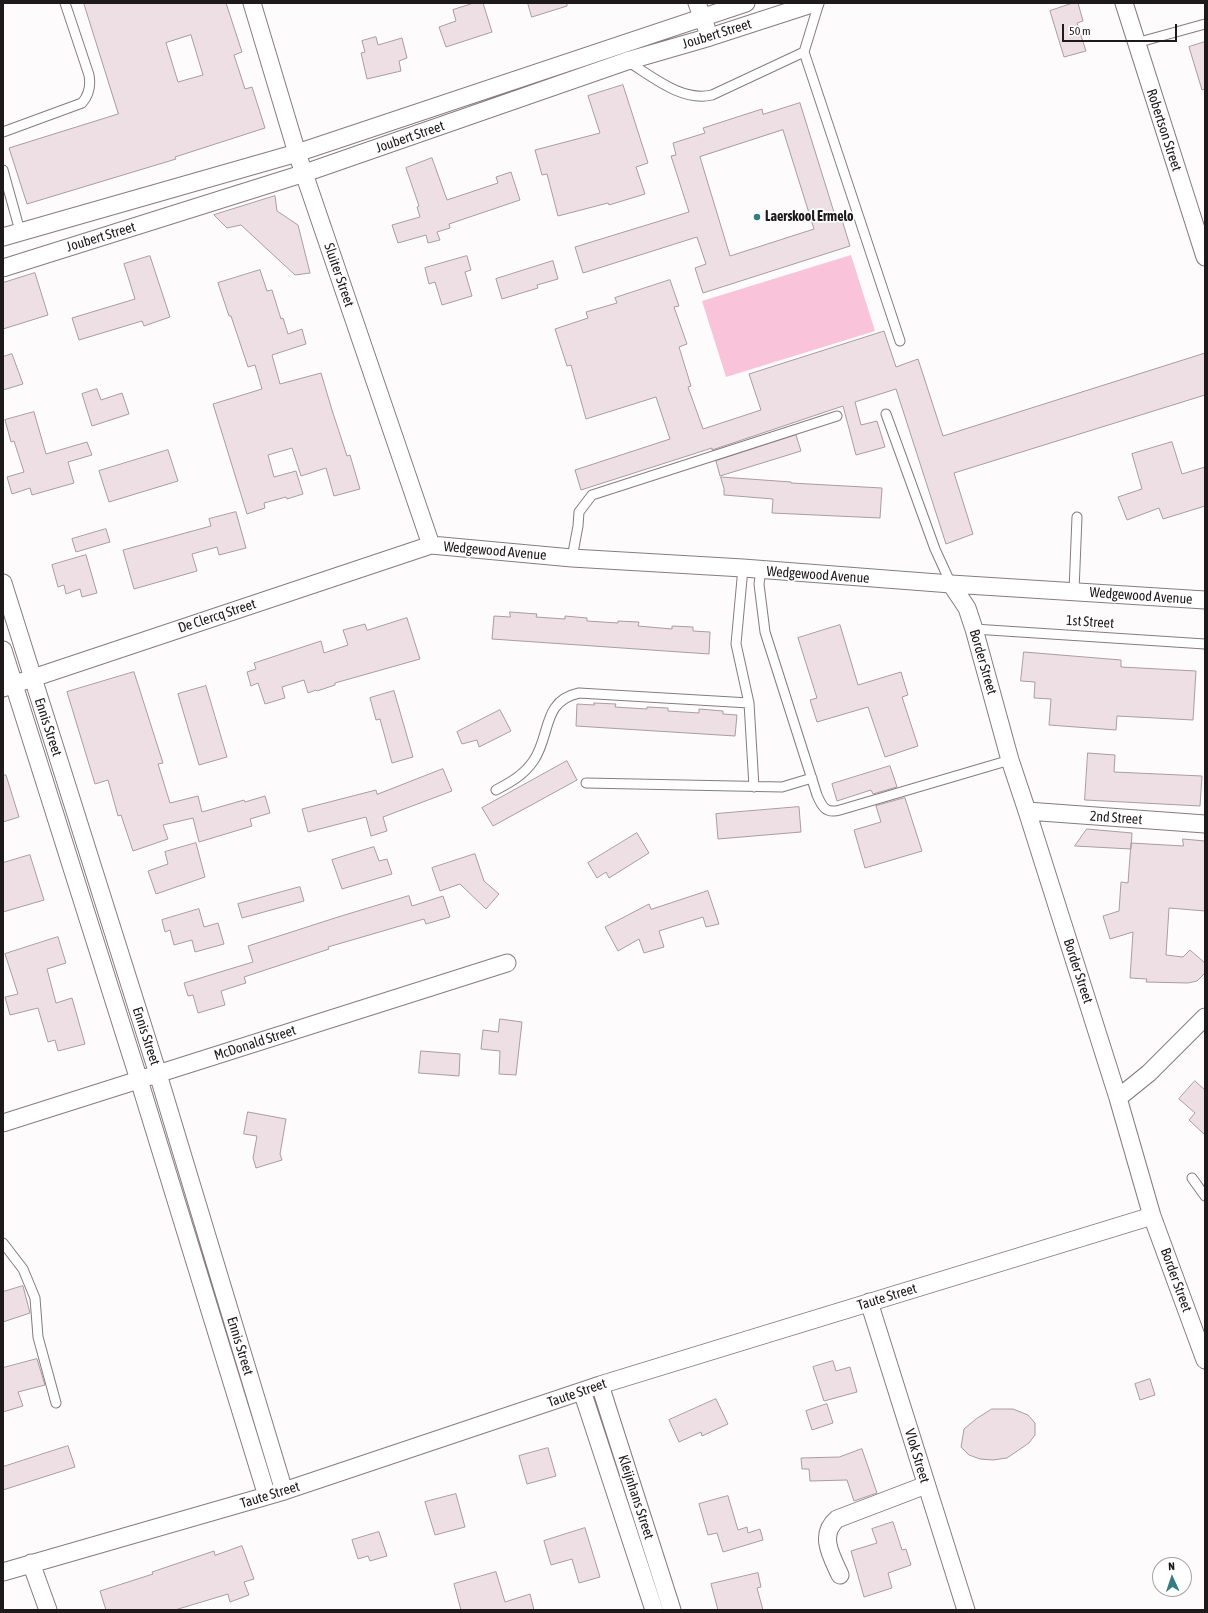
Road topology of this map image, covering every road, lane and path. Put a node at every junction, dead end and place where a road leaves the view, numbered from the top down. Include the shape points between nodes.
1 (65, 3) edge
2 (252, 3) edge
3 (746, 3) edge
4 (815, 3) edge
5 (819, 3) edge
6 (1124, 3) edge
7 (700, 11) edge
8 (1205, 24) edge
9 (710, 37) junction
10 (1136, 43) junction
11 (804, 52) junction
12 (627, 61) junction
13 (3, 132) edge
14 (297, 153) junction
15 (3, 170) edge
16 (305, 174) junction
17 (20, 231) junction
18 (3, 237) edge
19 (1205, 257) edge
20 (3, 268) edge
21 (900, 341) dead end
22 (886, 414) dead end
23 (837, 416) dead end
24 (1077, 517) dead end
25 (431, 545) junction
26 (572, 558) junction
27 (743, 568) junction
28 (761, 570) junction
29 (3, 583) edge
30 (951, 584) junction
31 (1074, 591) junction
32 (1205, 600) edge
33 (974, 629) junction
34 (1205, 644) edge
35 (3, 650) edge
36 (33, 678) junction
37 (8, 686) edge
38 (749, 703) junction
39 (1010, 760) junction
40 (812, 778) junction
41 (586, 782) dead end
42 (754, 787) junction
43 (496, 790) dead end
44 (1027, 811) junction
45 (1205, 824) edge
46 (507, 962) dead end
47 (1205, 1017) edge
48 (158, 1074) junction
49 (139, 1080) junction
50 (1118, 1098) junction
51 (3, 1123) edge
52 (1192, 1178) dead end
53 (1205, 1196) edge
54 (1152, 1216) junction
55 (3, 1244) edge
56 (869, 1302) junction
57 (1205, 1360) edge
58 (600, 1385) junction
59 (582, 1391) junction
60 (56, 1403) dead end
61 (926, 1485) junction
62 (284, 1491) junction
63 (267, 1496) junction
64 (32, 1563) junction
65 (3, 1572) edge
66 (840, 1575) dead end
67 (48, 1610) edge
68 (654, 1610) edge
69 (672, 1610) edge
70 (966, 1610) edge

1 - 13 lane via 89,76 88,93 82,103
2 - 14 street, Sluiter Street
3 - 7 street, Joubert Street
4 - 9 street, Joubert Street
5 - 11 lane
6 - 10 street, Robertson Street
7 - 9 street
7 - 14 street, Joubert Street
8 - 10 lane
9 - 12 street, Joubert Street
10 - 19 street, Robertson Street
11 - 12 lane via 704,97 676,91
11 - 21 lane
12 - 16 street, Joubert Street
14 - 16 street, Sluiter Street
14 - 17 street, Joubert Street
15 - 17 lane
16 - 20 street, Joubert Street
16 - 25 street, Sluiter Street
17 - 18 street, Joubert Street
22 - 30 lane via 935,549
23 - 26 lane via 592,495 579,512
24 - 31 lane
25 - 26 street, Wedgewood Avenue
25 - 36 street, De Clercq Street
26 - 27 street, Wedgewood Avenue
27 - 28 street, Wedgewood Avenue
27 - 38 lane via 736,644
28 - 30 street, Wedgewood Avenue
28 - 40 lane via 759,584 765,632
29 - 36 street, Ennis Street
30 - 31 street, Wedgewood Avenue
30 - 33 street, Border Street via 966,608
31 - 32 street, Wedgewood Avenue
33 - 34 lane, 1st Street
33 - 39 street, Border Street
35 - 37 street, Ennis Street
36 - 37 street, De Clercq Street
36 - 48 street, Ennis Street
37 - 49 street, Ennis Street
38 - 42 lane
38 - 43 lane via 579,693 572,695 560,701 555,707 534,760 519,777
39 - 40 lane via 832,812 826,810 820,802
39 - 44 street, Border Street
40 - 42 lane via 782,787
41 - 42 lane
44 - 45 street, 2nd Street
44 - 50 street, Border Street
46 - 48 street, McDonald Street
47 - 50 street via 1149,1073
48 - 49 street, McDonald Street
48 - 62 street, Ennis Street
49 - 51 street, McDonald Street
49 - 63 street, Ennis Street
50 - 54 street, Border Street
52 - 53 lane
54 - 56 street, Taute Street
54 - 57 street, Border Street
55 - 60 lane via 23,1269 35,1298 38,1337
56 - 58 street, Taute Street
56 - 61 street, Vlok Street
58 - 59 street, Taute Street
58 - 69 street, Kleijnhans Street
59 - 62 street, Taute Street
59 - 68 street, Kleijnhans Street
61 - 66 street via 833,1522 827,1533 827,1542
61 - 70 street, Vlok Street
62 - 63 street, Taute Street
63 - 64 street, Taute Street
64 - 65 street, Taute Street
64 - 67 street

